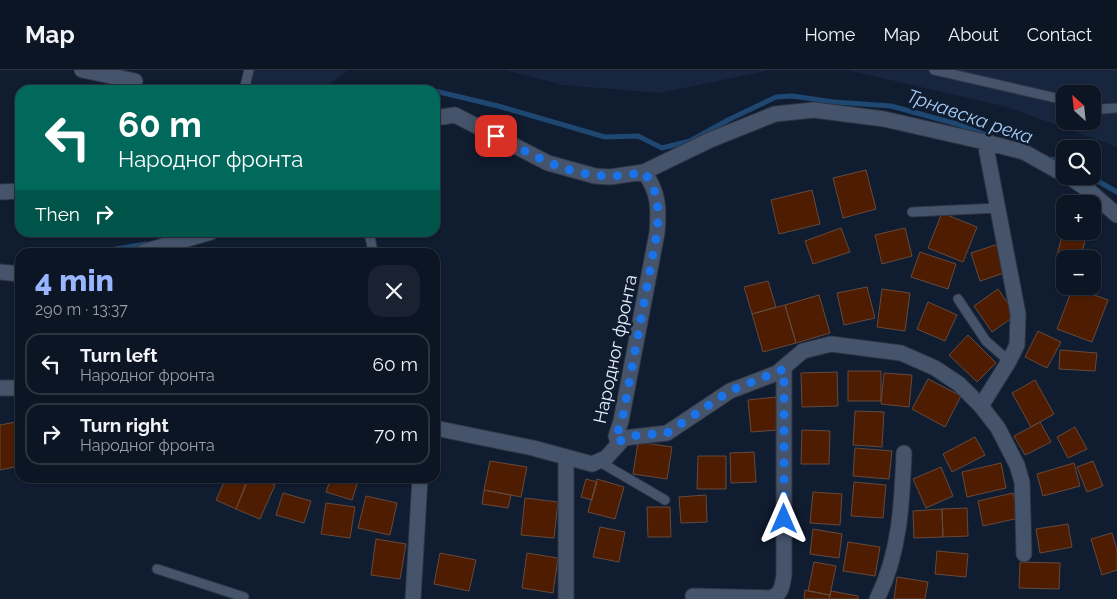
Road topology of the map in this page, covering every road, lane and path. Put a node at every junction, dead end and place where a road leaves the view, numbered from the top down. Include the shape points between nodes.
1 (82, 70) edge
2 (249, 70) edge
3 (934, 70) edge
4 (135, 81) dead end
5 (245, 85) edge
6 (1056, 98) edge
7 (1117, 108) edge
8 (1101, 110) edge
9 (440, 117) edge
10 (985, 142) junction
11 (1056, 170) edge
12 (644, 172) junction
13 (1081, 185) edge
14 (15, 191) edge
15 (0, 192) edge
16 (999, 208) junction
17 (912, 212) dead end
18 (1117, 215) edge
19 (194, 237) edge
20 (370, 237) edge
21 (372, 247) dead end
22 (157, 248) edge
23 (0, 272) edge
24 (15, 274) edge
25 (958, 299) dead end
26 (1010, 361) junction
27 (784, 369) junction
28 (0, 388) edge
29 (15, 388) edge
30 (981, 406) junction
31 (440, 429) edge
32 (618, 442) junction
33 (904, 453) dead end
34 (566, 458) junction
35 (600, 462) junction
36 (420, 483) edge
37 (665, 500) dead end
38 (1024, 554) dead end
39 (157, 568) dead end
40 (693, 596) dead end
41 (243, 599) edge
42 (412, 599) edge
43 (566, 599) edge
44 (876, 599) edge

1 - 4 street
2 - 5 lane
3 - 6 lane
7 - 8 lane
9 - 12 street via 454,115 548,163 572,170 610,177
10 - 11 street via 1024,152
10 - 12 street via 884,119 814,110 790,111 753,122
10 - 16 street
12 - 32 street, Народног фронта via 656,191 659,216 622,421 616,436
13 - 18 street
14 - 15 street
16 - 17 lane
16 - 26 street via 1018,314 1017,345
19 - 22 street
20 - 21 lane
23 - 24 street
25 - 26 lane via 986,341
26 - 30 street
27 - 30 street, Народног фронта via 803,351 831,344 901,353 935,368
27 - 32 street, Народног фронта via 730,391 667,433 630,436
27 - 40 street via 784,575 780,592 770,598
28 - 29 street
30 - 38 street, Народног фронта via 998,428 1022,482
31 - 34 street
32 - 35 street
33 - 44 street via 899,529 887,576
34 - 35 street via 583,463
34 - 43 street
35 - 37 lane
36 - 42 street
39 - 41 lane via 244,596

